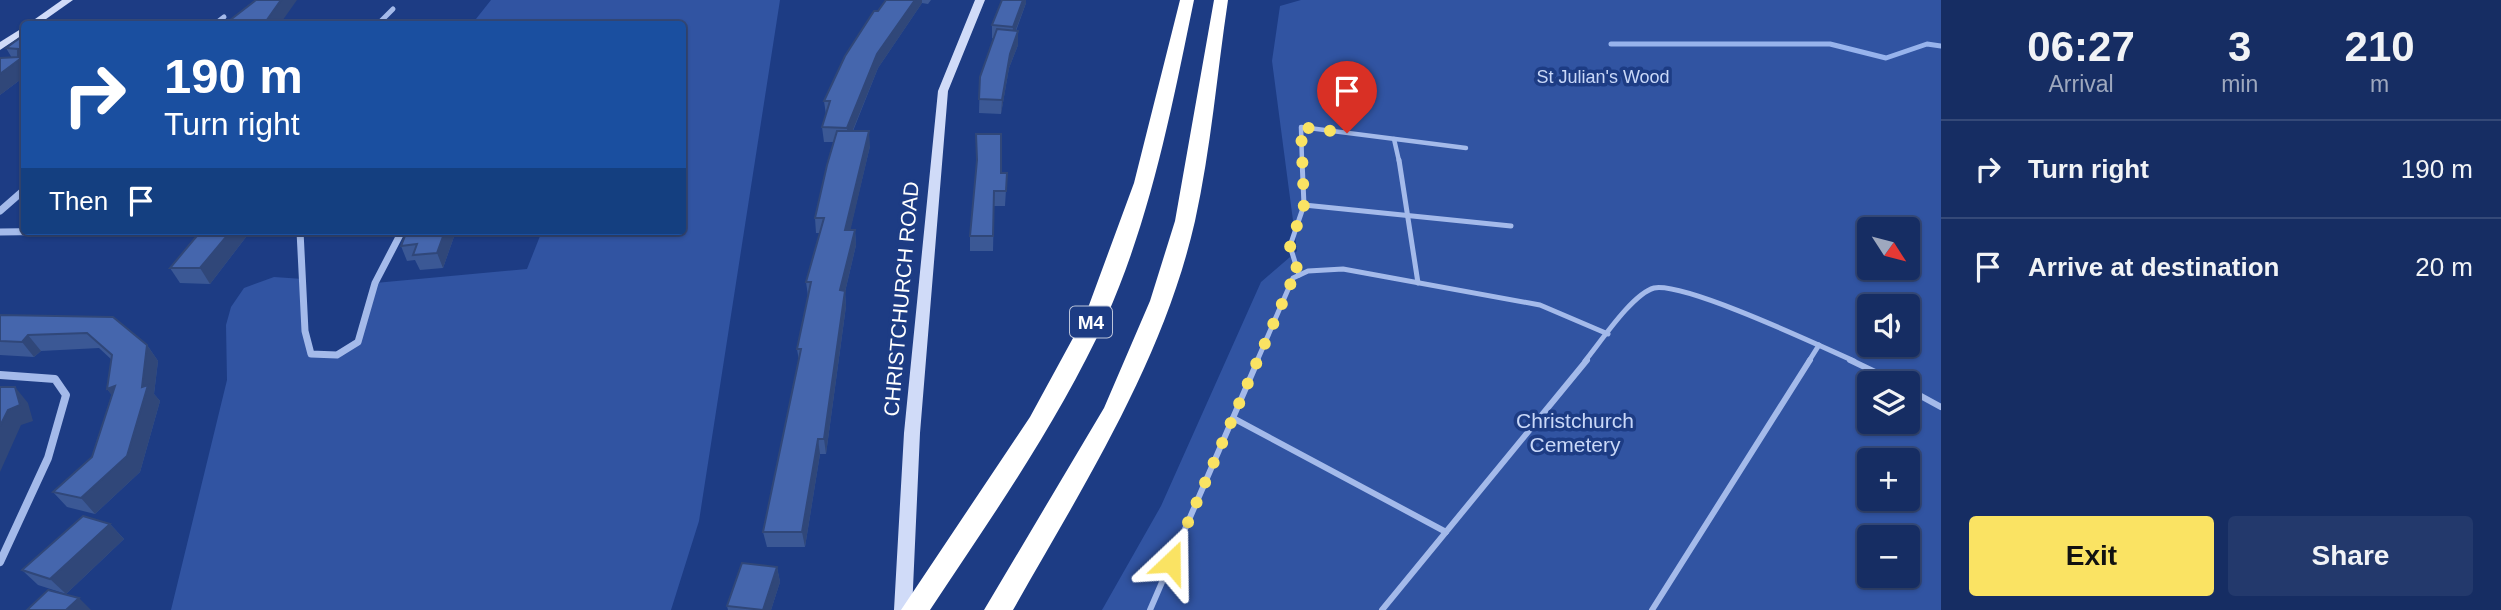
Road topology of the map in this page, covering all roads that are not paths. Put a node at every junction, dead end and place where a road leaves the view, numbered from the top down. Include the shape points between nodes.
1 (68, 0) edge
2 (980, 0) edge
3 (1187, 0) edge
4 (1221, 0) edge
5 (393, 9) dead end
6 (224, 17) dead end
7 (37, 21) edge
8 (219, 21) edge
9 (381, 21) edge
10 (21, 32) edge
11 (0, 47) edge
12 (1394, 139) junction
13 (1466, 148) dead end
14 (21, 193) edge
15 (1304, 205) junction
16 (0, 211) edge
17 (1408, 214) junction
18 (1510, 226) dead end
19 (0, 232) edge
20 (21, 232) edge
21 (300, 235) edge
22 (400, 235) edge
23 (1299, 275) junction
24 (1418, 283) junction
25 (1608, 334) junction
26 (1819, 345) junction
27 (1876, 371) edge
28 (0, 375) edge
29 (1920, 396) edge
30 (1941, 407) edge
31 (1233, 418) junction
32 (1446, 532) junction
33 (0, 562) edge
34 (903, 610) edge
35 (915, 610) edge
36 (998, 610) edge
37 (1150, 610) edge
38 (1382, 610) edge
39 (1652, 610) edge

1 - 7 street
2 - 34 street, CHRISTCHURCH ROAD via 943,92 912,433
3 - 35 highway, M4 via 1154,147 1115,268 1075,358 1006,475
4 - 36 highway, M4 via 1185,221 1160,300 1115,409
5 - 9 street
6 - 8 street
10 - 11 street
12 - 13 lane
12 - 15 lane via 1301,127
12 - 17 lane
14 - 16 street
15 - 17 lane
15 - 23 lane via 1290,246
17 - 18 lane
17 - 24 lane
19 - 20 street
21 - 22 street via 305,331 311,354 337,355 358,342 375,283
23 - 24 lane via 1343,269
23 - 31 lane via 1293,278
24 - 25 lane via 1540,305
25 - 26 lane via 1637,298 1657,288 1684,292
25 - 32 lane
26 - 27 lane
26 - 39 lane
28 - 33 street via 55,379 66,395 48,458
29 - 30 lane
31 - 32 lane
31 - 37 lane
32 - 38 lane

